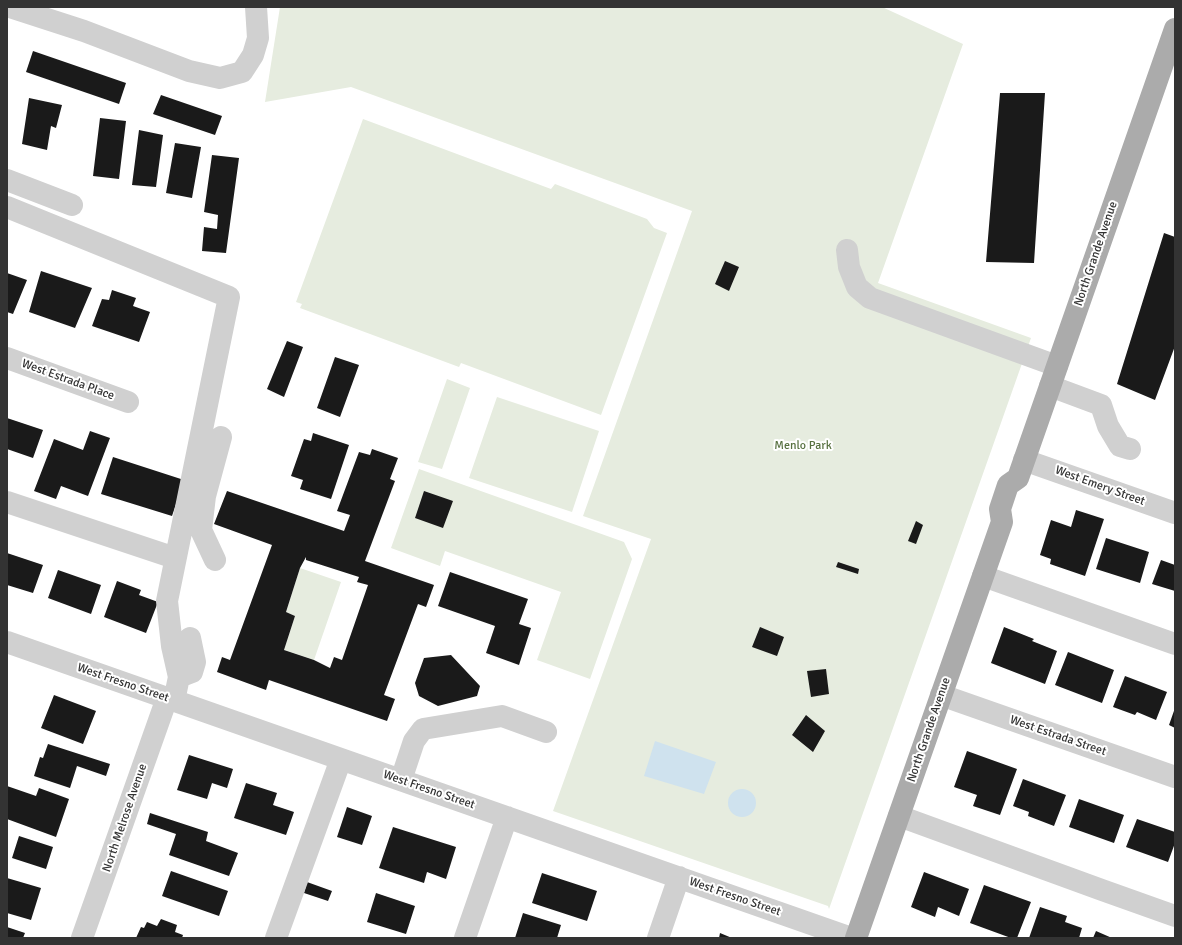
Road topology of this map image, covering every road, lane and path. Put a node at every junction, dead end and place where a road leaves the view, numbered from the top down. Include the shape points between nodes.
1 (10, 7) edge
2 (256, 7) edge
3 (1175, 29) edge
4 (7, 180) edge
5 (72, 205) dead end
6 (7, 207) edge
7 (847, 250) dead end
8 (7, 358) edge
9 (1054, 376) junction
10 (128, 402) dead end
11 (221, 436) dead end
12 (1130, 449) dead end
13 (1021, 469) junction
14 (7, 502) edge
15 (1175, 513) edge
16 (175, 558) junction
17 (214, 560) dead end
18 (983, 576) junction
19 (190, 638) dead end
20 (7, 642) edge
21 (1175, 644) edge
22 (179, 678) junction
23 (941, 696) junction
24 (170, 699) junction
25 (546, 732) dead end
26 (341, 759) junction
27 (1175, 777) edge
28 (401, 780) junction
29 (899, 816) junction
30 (507, 817) junction
31 (679, 877) junction
32 (1175, 916) edge
33 (82, 938) edge
34 (276, 938) edge
35 (465, 938) edge
36 (658, 938) edge
37 (851, 938) edge
38 (856, 938) edge

1 - 2 street via 84,31 189,71 220,78 242,72 253,55 258,38
3 - 9 main road, North Grande Avenue
4 - 5 street
6 - 16 street via 229,297
7 - 9 street via 849,267 857,287 870,298
8 - 10 street, West Estrada Place
9 - 12 street via 1101,405 1108,426 1120,446
9 - 13 main road, North Grande Avenue
11 - 17 street via 206,496 201,530
13 - 15 street, West Emery Street
13 - 18 main road, North Grande Avenue via 1008,485 1000,509 1002,522
14 - 16 street
16 - 22 street via 167,601
18 - 21 street
18 - 23 main road, North Grande Avenue
19 - 22 street via 195,662 192,672
20 - 24 street, West Fresno Street
22 - 24 street, North Melrose Avenue
23 - 27 street, West Estrada Street
23 - 29 main road, North Grande Avenue
24 - 26 street, West Fresno Street
24 - 33 street, North Melrose Avenue
25 - 28 street via 502,716 423,729 414,741
26 - 28 street, West Fresno Street
26 - 34 street
28 - 30 street, West Fresno Street
29 - 32 street
29 - 38 main road, North Grande Avenue
30 - 31 street, West Fresno Street
30 - 35 street
31 - 36 street
31 - 37 street, West Fresno Street

